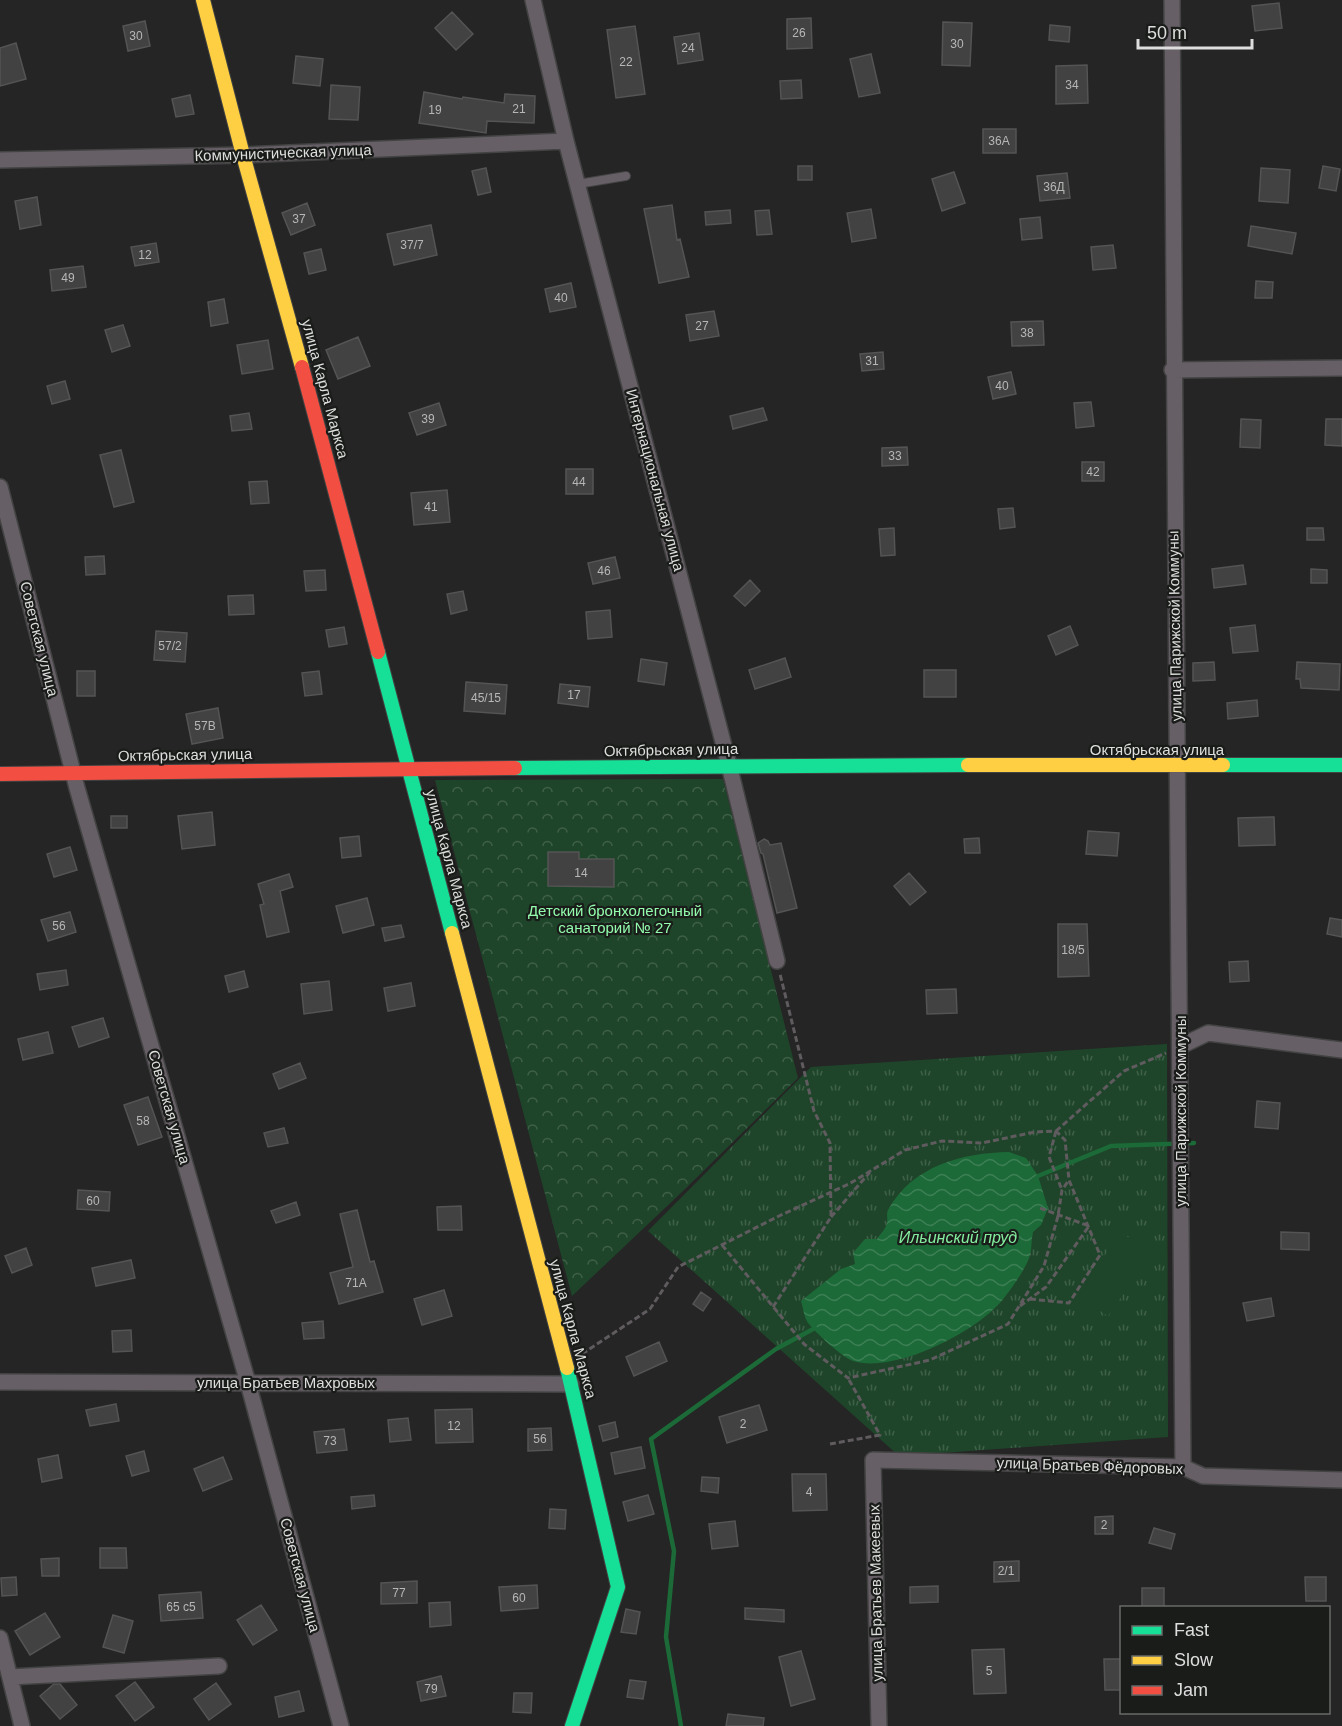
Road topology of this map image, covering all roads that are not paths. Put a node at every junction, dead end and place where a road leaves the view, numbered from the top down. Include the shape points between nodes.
1 (203, 0) edge
2 (533, 0) edge
3 (1172, 0) edge
4 (566, 141) junction
5 (243, 155) junction
6 (0, 160) edge
7 (626, 176) dead end
8 (578, 184) junction
9 (1342, 368) edge
10 (1172, 370) junction
11 (0, 487) edge
12 (729, 765) junction
13 (1342, 765) edge
14 (1177, 767) junction
15 (408, 770) junction
16 (73, 773) junction
17 (0, 774) edge
18 (777, 961) road end
19 (1181, 1046) junction
20 (1342, 1050) edge
21 (0, 1382) edge
22 (248, 1383) junction
23 (571, 1384) junction
24 (873, 1460) joint
25 (1183, 1467) junction
26 (1342, 1480) edge
27 (0, 1638) edge
28 (219, 1666) dead end
29 (10, 1677) junction
30 (22, 1726) edge
31 (340, 1726) edge
32 (572, 1726) edge
33 (879, 1726) edge

1 - 5 street, улица Карла Маркса
2 - 4 street, Интернациональная улица
3 - 10 street, улица Парижской Коммуны
4 - 5 street, Коммунистическая улица
4 - 8 street, Интернациональная улица
5 - 6 street, Коммунистическая улица
5 - 15 street, улица Карла Маркса
7 - 8 lane
8 - 12 street, Интернациональная улица
9 - 10 street
10 - 14 street, улица Парижской Коммуны
11 - 16 street, Советская улица
12 - 14 street, Октябрьская улица
12 - 15 street, Октябрьская улица
12 - 18 street, Интернациональная улица
13 - 14 street, Октябрьская улица
14 - 19 street, улица Парижской Коммуны
15 - 16 street, Октябрьская улица
15 - 23 street, улица Карла Маркса
16 - 17 street, Октябрьская улица
16 - 22 street, Советская улица
19 - 20 street via 1208,1033
19 - 25 street, улица Парижской Коммуны
21 - 22 street, улица Братьев Махровых
22 - 23 street, улица Братьев Махровых
22 - 31 street, Советская улица
23 - 32 street, улица Карла Маркса via 618,1587
24 - 25 street, улица Братьев Фёдоровых
24 - 33 street, улица Братьев Макеевых
25 - 26 street, улица Братьев Фёдоровых via 1203,1476
27 - 29 street
28 - 29 street
29 - 30 street

